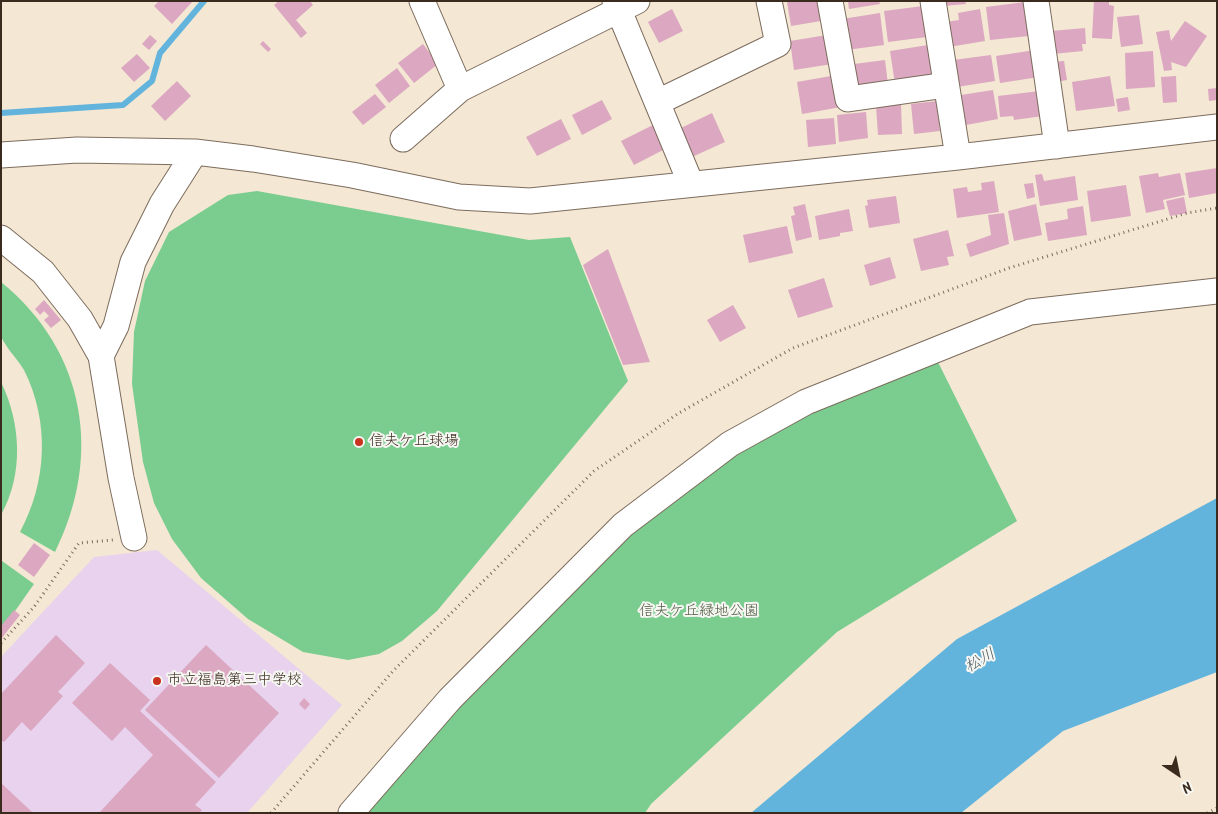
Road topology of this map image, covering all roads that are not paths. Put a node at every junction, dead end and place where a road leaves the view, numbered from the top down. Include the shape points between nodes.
1 (422, 1) edge
2 (769, 1) edge
3 (830, 1) edge
4 (933, 1) edge
5 (1036, 1) edge
6 (624, 4) edge
7 (946, 85) junction
8 (460, 89) junction
9 (658, 102) junction
10 (1217, 127) edge
11 (404, 139) dead end
12 (1058, 146) junction
13 (195, 152) junction
14 (1, 155) edge
15 (958, 157) junction
16 (691, 184) junction
17 (1, 238) edge
18 (1217, 291) edge
19 (101, 356) junction
20 (134, 538) road end
21 (351, 813) edge

1 - 8 street
2 - 9 street via 778,44
3 - 7 street via 848,99
4 - 7 street
5 - 12 street
6 - 8 street
6 - 9 street
7 - 15 street
8 - 11 street
9 - 16 street
10 - 12 street
12 - 15 street
13 - 14 street via 77,150
13 - 16 street via 352,175 459,197 530,201
13 - 19 street via 162,204 133,262 116,326
15 - 16 street
17 - 19 street via 42,272 80,319
18 - 21 street via 1030,312 806,402 730,444 623,525 450,699
19 - 20 street via 120,478

